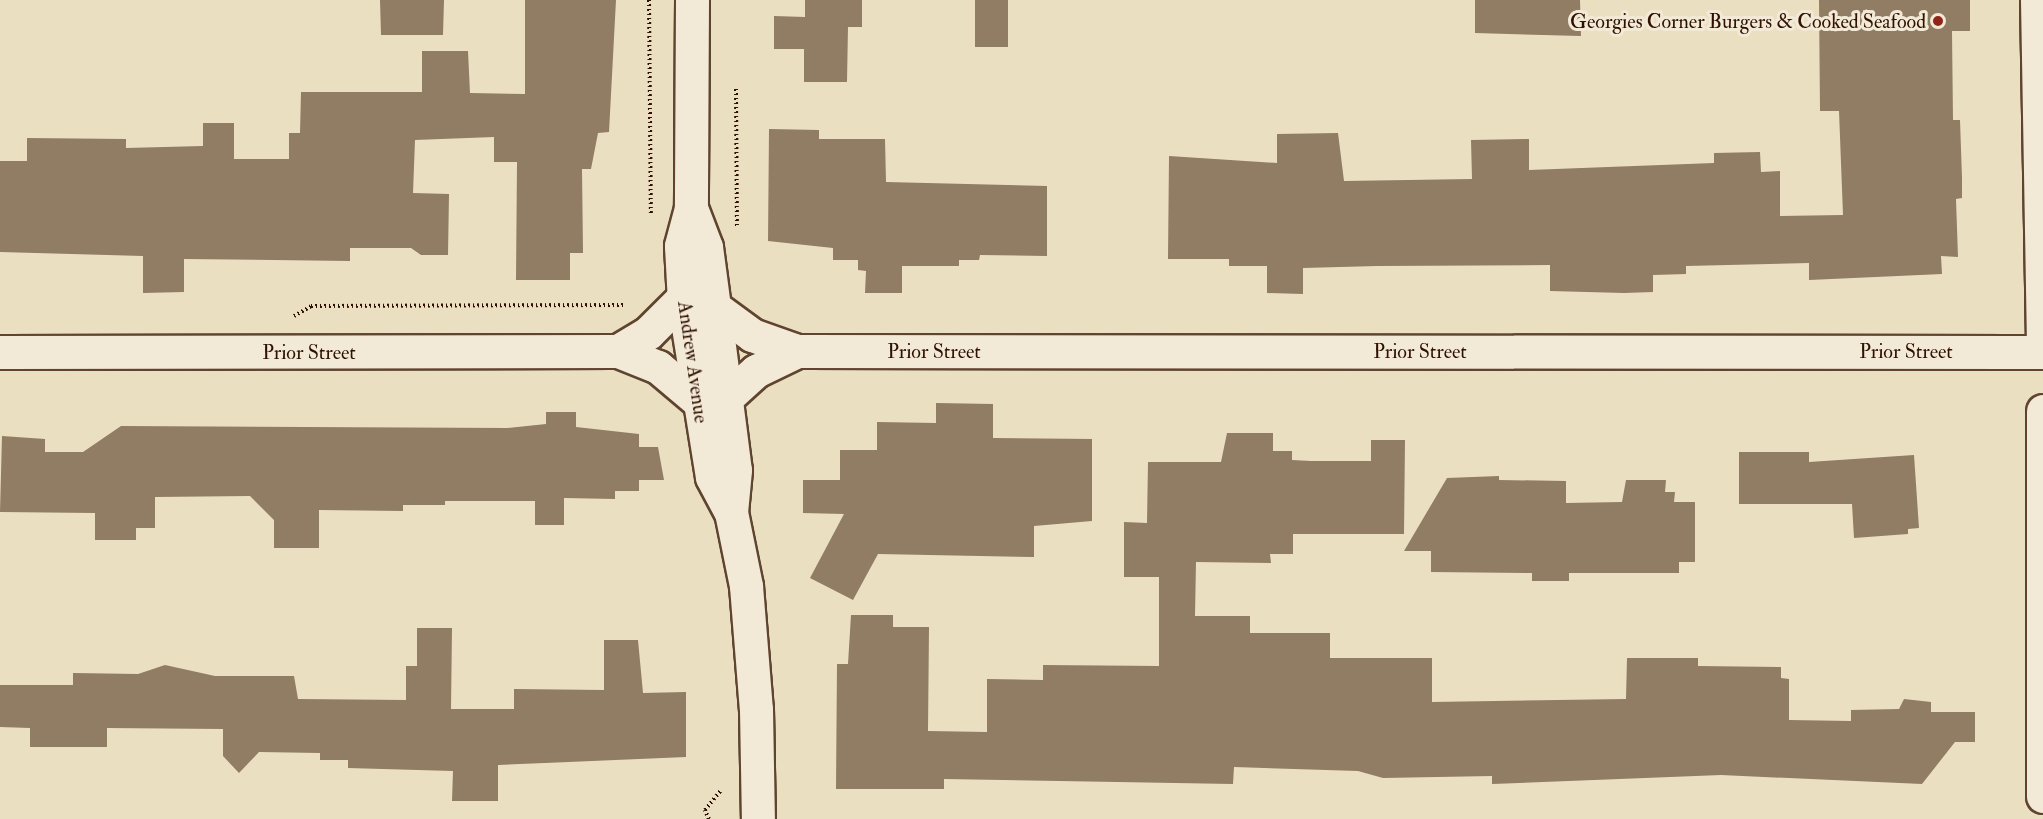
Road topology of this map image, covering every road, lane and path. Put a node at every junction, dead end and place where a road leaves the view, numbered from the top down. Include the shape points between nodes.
1 (649, 0) edge
2 (692, 0) edge
3 (2037, 0) edge
4 (736, 89) dead end
5 (692, 208) junction
6 (651, 220) dead end
7 (738, 233) dead end
8 (683, 298) junction
9 (631, 306) dead end
10 (714, 307) junction
11 (287, 319) dead end
12 (2043, 338) edge
13 (618, 351) junction
14 (797, 351) junction
15 (0, 352) edge
16 (2043, 352) edge
17 (710, 399) junction
18 (2043, 411) edge
19 (722, 779) dead end
20 (2043, 796) edge
21 (709, 819) edge
22 (758, 819) edge

1 - 6 path
2 - 5 street, Andrew Avenue
3 - 12 street
4 - 7 path
5 - 8 street, Andrew Avenue via 681,246
5 - 10 street, Andrew Avenue via 706,247
8 - 13 street via 648,333
8 - 17 street, Andrew Avenue
9 - 11 path via 310,306
10 - 14 street, Prior Street via 752,335
10 - 17 street, Andrew Avenue
13 - 15 street, Prior Street
13 - 17 street, Prior Street via 658,367
14 - 16 street, Prior Street
14 - 17 street, Prior Street
17 - 22 street, Andrew Avenue via 712,477 731,512 753,651
18 - 20 street
19 - 21 path via 716,800 705,810

